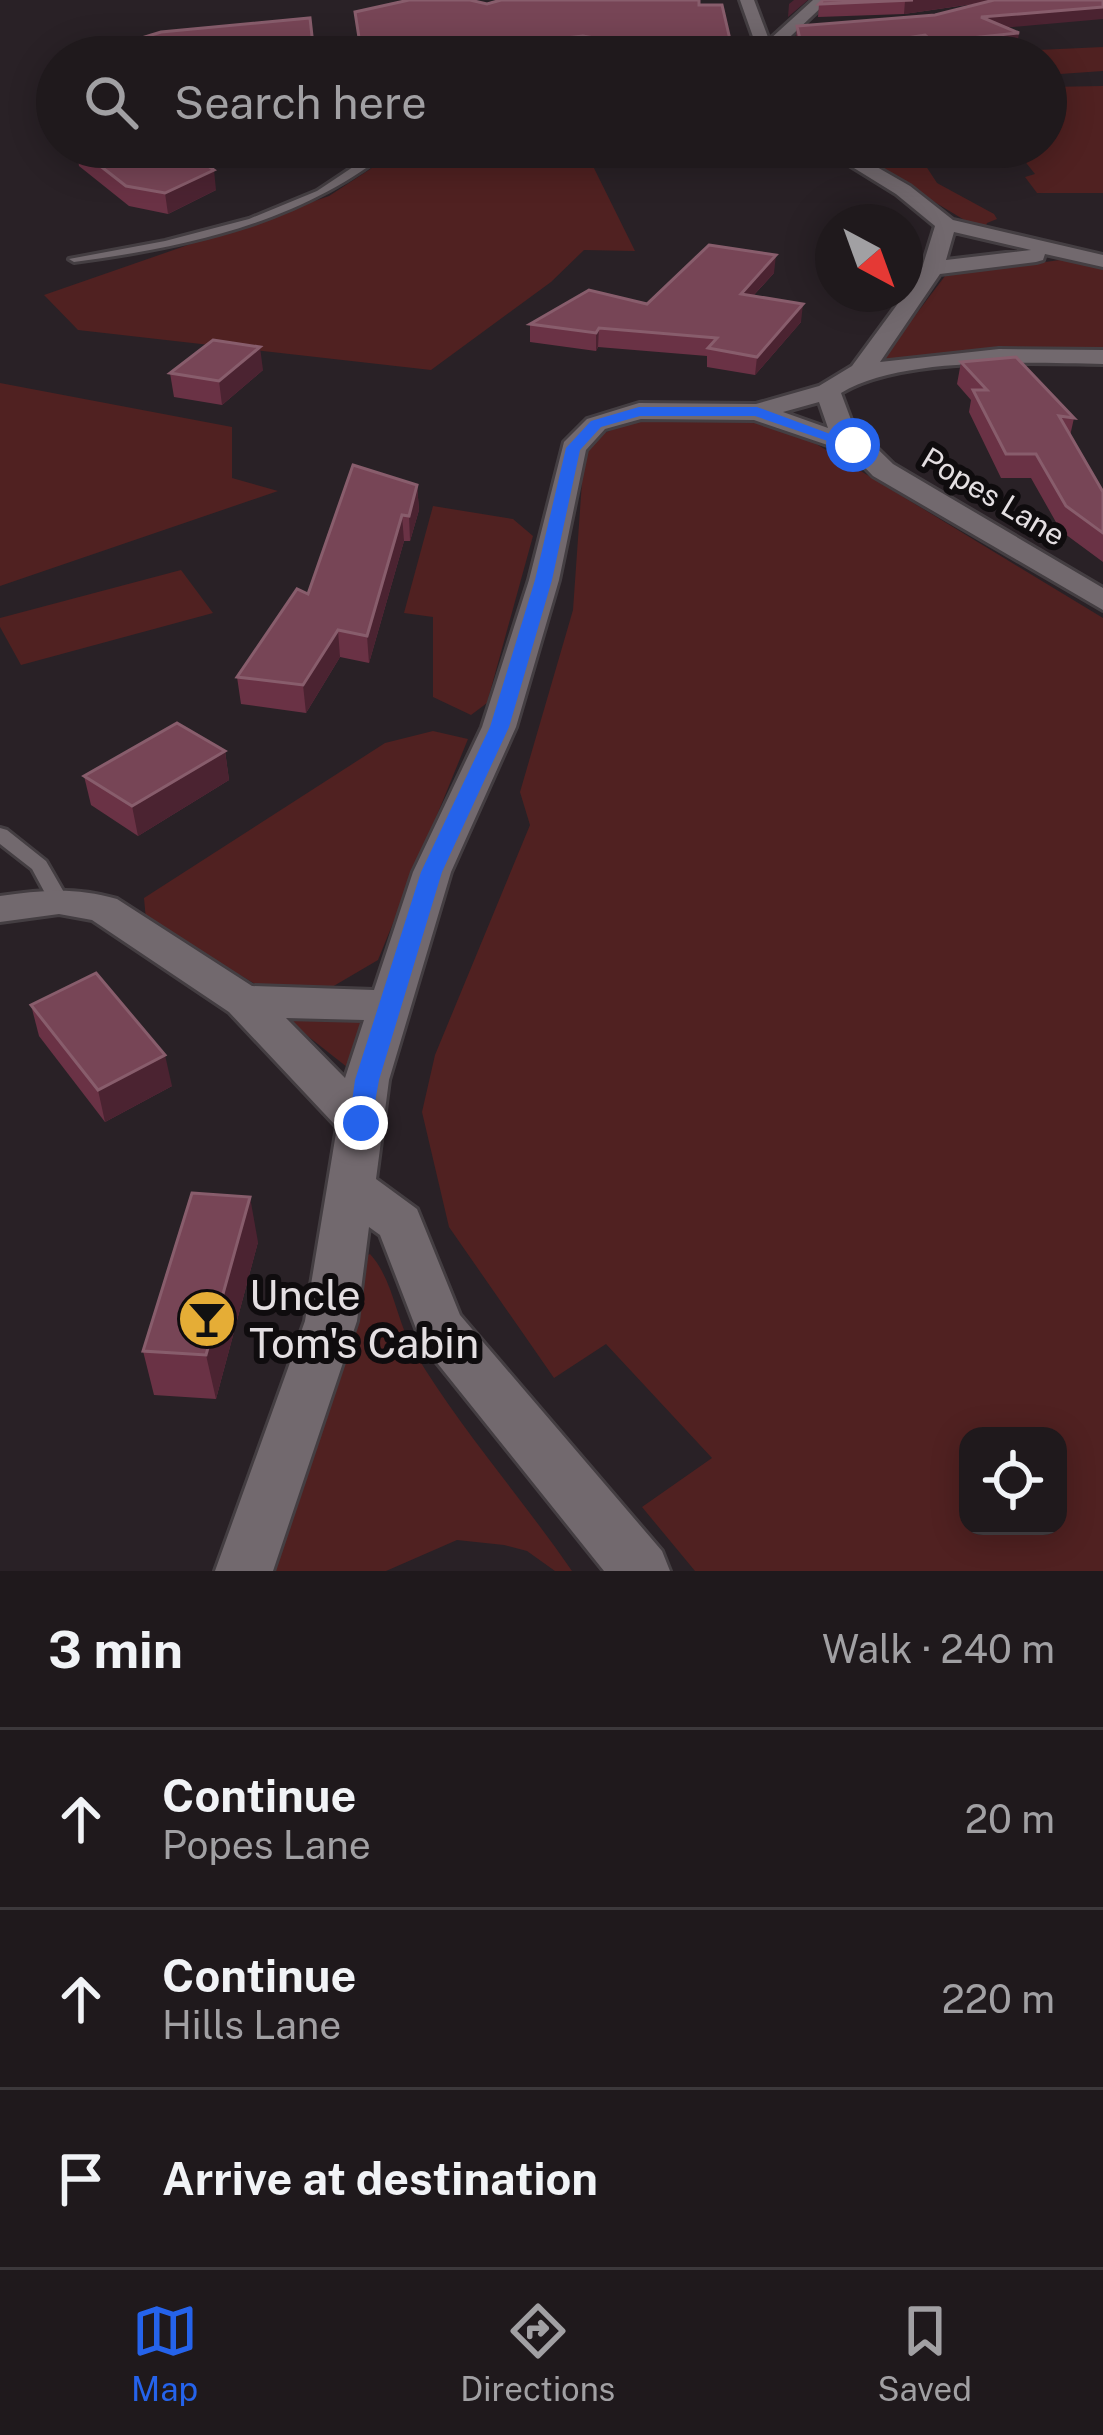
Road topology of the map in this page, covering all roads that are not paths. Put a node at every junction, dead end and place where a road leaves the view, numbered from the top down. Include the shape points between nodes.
1 (822, 0) edge
2 (750, 6) edge
3 (795, 21) junction
4 (816, 27) edge
5 (761, 36) edge
6 (783, 36) edge
7 (357, 168) edge
8 (865, 168) edge
9 (946, 224) junction
10 (1058, 253) junction
11 (74, 259) dead end
12 (1103, 261) edge
13 (933, 268) junction
14 (1103, 358) edge
15 (860, 371) junction
16 (828, 391) junction
17 (757, 412) junction
18 (853, 445) junction
19 (1103, 601) edge
20 (0, 834) edge
21 (59, 901) junction
22 (0, 909) edge
23 (244, 1000) junction
24 (393, 1006) junction
25 (361, 1123) junction
26 (352, 1187) junction
27 (244, 1571) edge
28 (640, 1571) edge

1 - 3 street
2 - 3 street
2 - 5 street
3 - 4 street
3 - 6 street
7 - 11 lane via 311,198 193,241
8 - 9 street
9 - 10 street
9 - 13 street
10 - 12 street
10 - 13 street
13 - 15 street
14 - 15 street via 999,356
15 - 16 street
16 - 17 street
16 - 18 street, Popes Lane
17 - 18 street, Popes Lane
17 - 24 street via 639,412 596,424 573,448 500,727 432,872
18 - 19 street, Popes Lane
20 - 21 lane via 39,865
21 - 22 street
21 - 23 street via 103,908
23 - 24 street
23 - 25 street
24 - 25 street
25 - 26 street
26 - 27 street via 331,1321
26 - 28 street via 400,1223 440,1328

